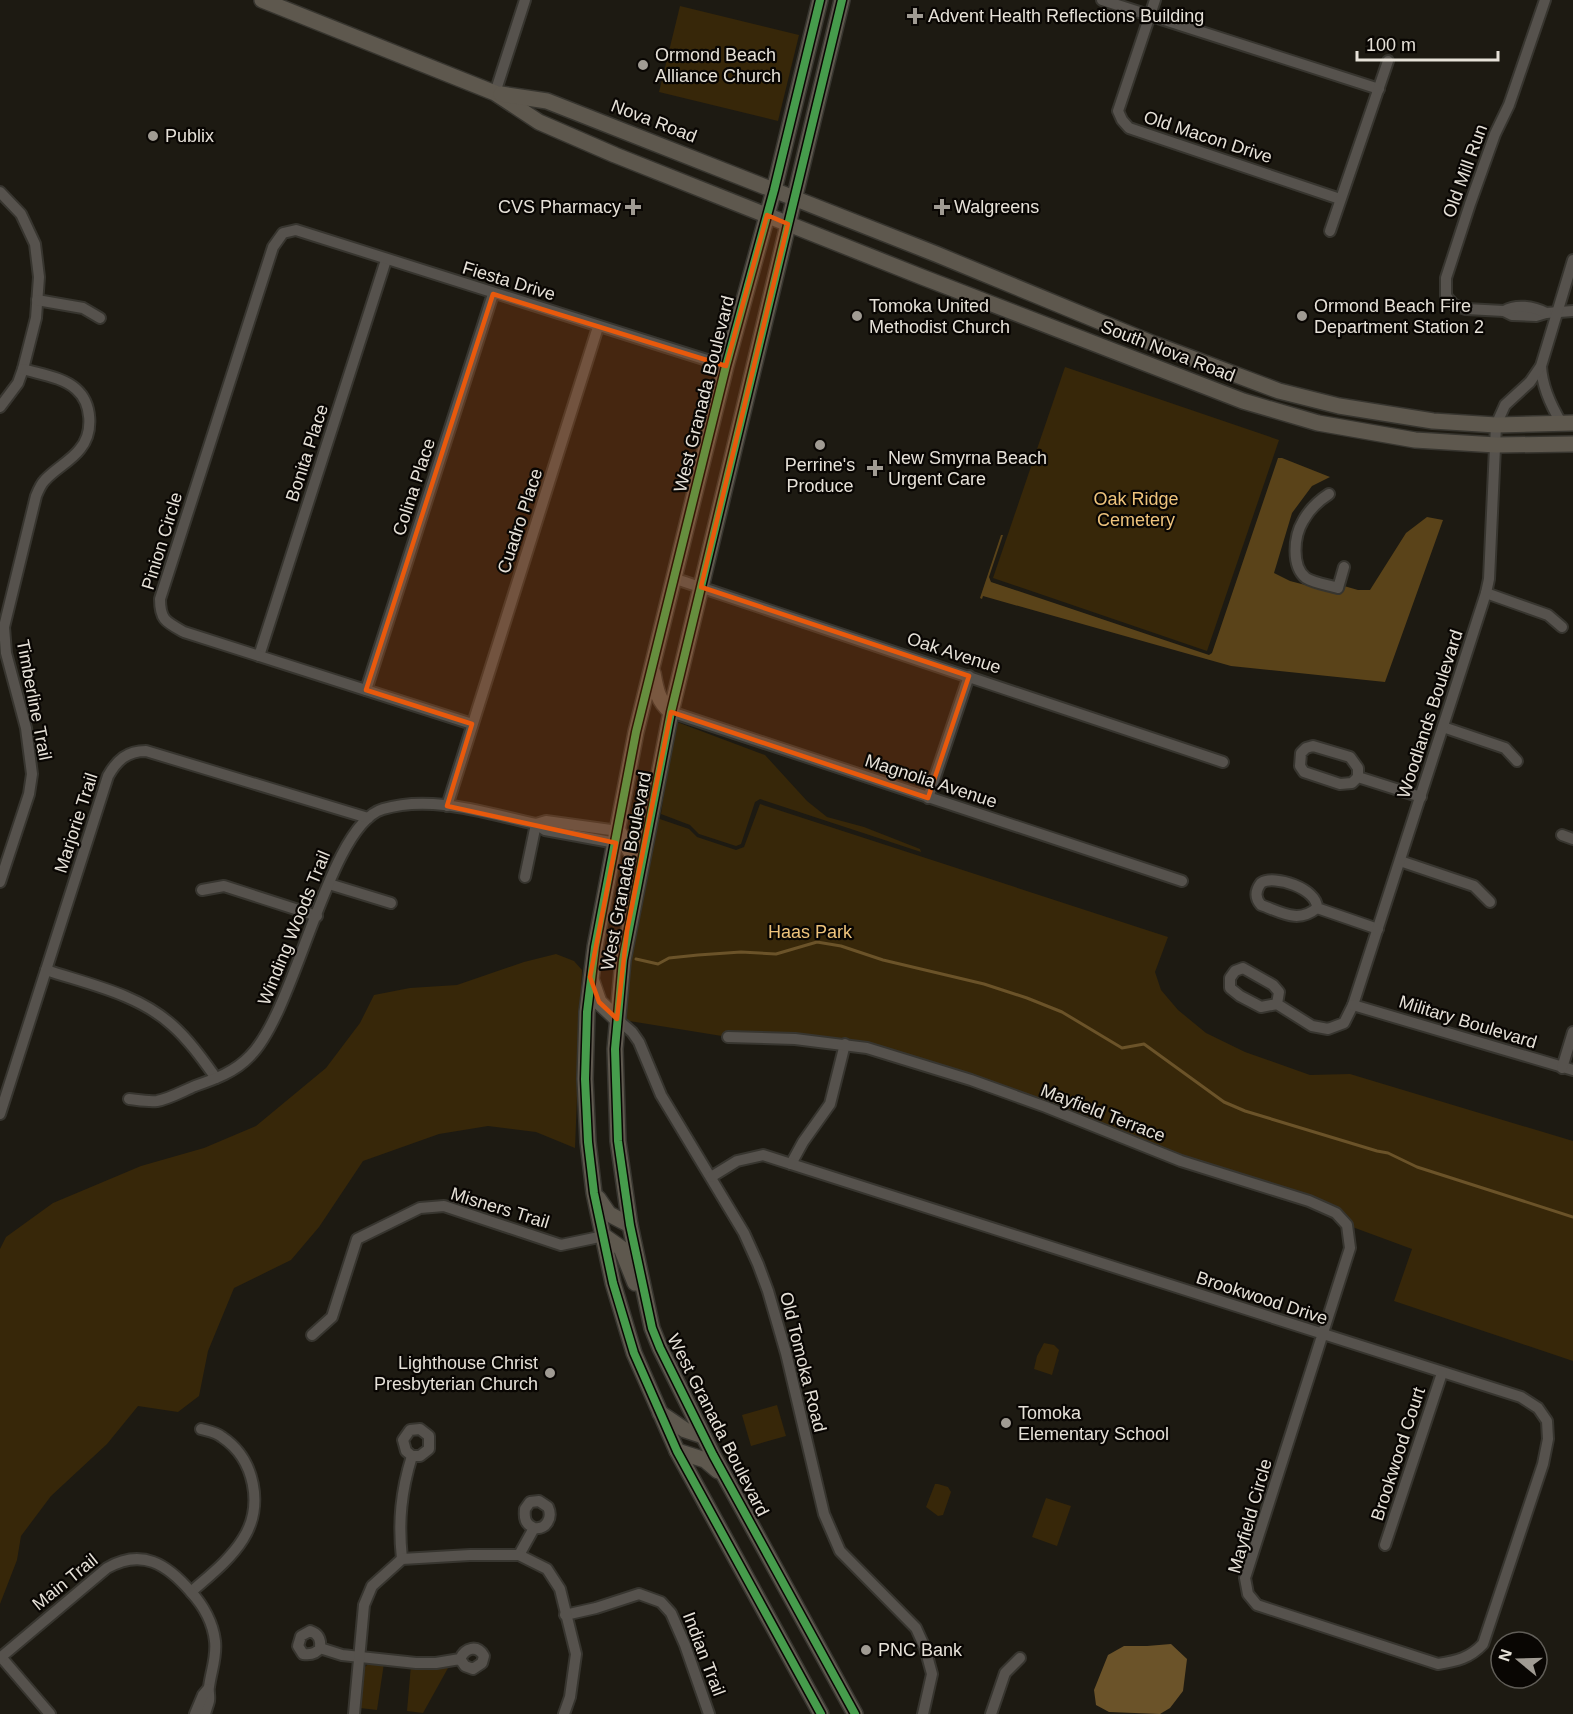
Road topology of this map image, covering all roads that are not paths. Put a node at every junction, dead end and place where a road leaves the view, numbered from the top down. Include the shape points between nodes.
1 (262, 0) edge
2 (525, 0) edge
3 (820, 0) edge
4 (842, 0) edge
5 (1102, 0) edge
6 (1155, 0) edge
7 (1545, 0) edge
8 (1150, 15) junction
9 (1388, 61) dead end
10 (1379, 88) junction
11 (495, 93) junction
12 (774, 190) junction
13 (0, 192) edge
14 (795, 198) junction
15 (1340, 199) junction
16 (767, 215) junction
17 (788, 224) junction
18 (1330, 231) dead end
19 (283, 233) joint
20 (386, 260) junction
21 (1573, 260) edge
22 (493, 294) junction
23 (37, 300) junction
24 (1052, 303) junction
25 (1004, 308) junction
26 (1573, 311) edge
27 (1551, 313) junction
28 (100, 318) dead end
29 (598, 327) junction
30 (726, 366) junction
31 (1541, 366) junction
32 (23, 369) junction
33 (1251, 381) junction
34 (1243, 401) junction
35 (0, 407) edge
36 (1567, 423) edge
37 (1496, 425) junction
38 (1573, 444) edge
39 (1496, 445) junction
40 (1329, 494) dead end
41 (1344, 567) dead end
42 (673, 578) junction
43 (701, 587) junction
44 (1486, 593) junction
45 (1562, 627) dead end
46 (259, 656) junction
47 (651, 668) junction
48 (969, 676) junction
49 (366, 690) junction
50 (671, 712) junction
51 (472, 724) junction
52 (1443, 727) junction
53 (1223, 762) dead end
54 (1516, 762) dead end
55 (1358, 777) junction
56 (1421, 797) junction
57 (928, 798) junction
58 (447, 806) junction
59 (368, 818) junction
60 (536, 824) junction
61 (1562, 835) dead end
62 (617, 837) junction
63 (1573, 839) edge
64 (1400, 861) junction
65 (525, 877) dead end
66 (1182, 881) dead end
67 (0, 882) edge
68 (329, 884) junction
69 (637, 884) junction
70 (201, 890) dead end
71 (1490, 902) dead end
72 (391, 903) dead end
73 (1317, 908) junction
74 (317, 916) junction
75 (1378, 929) junction
76 (46, 970) junction
77 (590, 977) junction
78 (1277, 1004) junction
79 (1353, 1005) junction
80 (617, 1019) junction
81 (1573, 1032) edge
82 (728, 1037) dead end
83 (845, 1044) junction
84 (1567, 1069) edge
85 (216, 1078) junction
86 (129, 1099) dead end
87 (0, 1114) edge
88 (791, 1164) junction
89 (711, 1177) junction
90 (594, 1193) junction
91 (630, 1225) junction
92 (604, 1236) junction
93 (652, 1328) junction
94 (1323, 1334) junction
95 (312, 1335) dead end
96 (1442, 1373) junction
97 (658, 1411) junction
98 (201, 1429) dead end
99 (703, 1436) junction
100 (676, 1451) junction
101 (412, 1456) dead end
102 (725, 1477) junction
103 (534, 1528) dead end
104 (1385, 1545) dead end
105 (519, 1555) junction
106 (402, 1559) junction
107 (191, 1592) junction
108 (565, 1615) junction
109 (320, 1648) dead end
110 (360, 1657) junction
111 (1, 1658) edge
112 (1020, 1658) dead end
113 (460, 1659) dead end
114 (1460, 1661) joint
115 (208, 1689) junction
116 (50, 1714) edge
117 (195, 1714) edge
118 (205, 1714) edge
119 (354, 1714) edge
120 (564, 1714) edge
121 (709, 1714) edge
122 (820, 1714) edge
123 (855, 1714) edge
124 (923, 1714) edge
125 (991, 1714) edge

1 - 11 main road, Nova Road
2 - 11 street
3 - 12 main road, West Granada Boulevard
4 - 14 main road, West Granada Boulevard
5 - 8 street
6 - 8 street, Old Macon Drive
7 - 27 street, Old Mill Run via 1446,278 1446,296 1454,305 1466,309 1504,311 1512,306
8 - 10 street
8 - 15 street, Old Macon Drive via 1118,111 1129,128
9 - 10 street
10 - 15 street
11 - 12 main road, Nova Road via 547,101
11 - 16 main road, Nova Road via 539,122
12 - 14 main road, Nova Road
12 - 16 main road, West Granada Boulevard
13 - 23 street via 21,214 35,244
14 - 17 main road, West Granada Boulevard
14 - 24 main road, South Nova Road
15 - 18 street
16 - 17 main road, South Nova Road
16 - 30 main road, West Granada Boulevard
17 - 25 main road, South Nova Road
17 - 43 main road, West Granada Boulevard
19 - 20 street, Fiesta Drive via 296,230
19 - 46 street, Pinion Circle via 273,247 160,599 160,612 167,623
20 - 22 street, Fiesta Drive
20 - 46 street, Bonita Place
21 - 27 street
22 - 29 street, Fiesta Drive
22 - 49 street, Colina Place
23 - 28 street via 83,308
23 - 32 street
24 - 25 main road via 1023,302
24 - 33 main road, South Nova Road
25 - 34 main road, South Nova Road
26 - 27 street
27 - 31 street
29 - 30 street, Fiesta Drive
29 - 51 street, Cuadro Place
30 - 42 main road, West Granada Boulevard
31 - 36 street via 1553,410
31 - 37 street via 1505,405
32 - 35 street via 18,384
32 - 67 street, Timberline Trail via 76,389 90,416 81,448 44,481 36,496 4,627 32,774
33 - 34 street
33 - 37 main road, South Nova Road via 1371,413 1433,422
34 - 39 main road, South Nova Road via 1318,423 1385,436
36 - 37 main road, South Nova Road
37 - 39 street, Woodlands Boulevard
38 - 39 main road, South Nova Road
39 - 44 street, Woodlands Boulevard
40 - 41 street via 1318,501 1302,523 1295,552 1298,568 1307,578 1338,588
42 - 43 street, Oak Avenue
42 - 47 main road, West Granada Boulevard
43 - 48 street, Oak Avenue
43 - 50 main road, West Granada Boulevard
44 - 45 street via 1548,615
44 - 52 street, Woodlands Boulevard
46 - 49 street, Pinion Circle
47 - 50 main road via 657,696
47 - 62 main road, West Granada Boulevard
48 - 53 street, Oak Avenue
48 - 57 street
49 - 51 street, Pinion Circle
50 - 57 street, Magnolia Avenue
50 - 69 main road, West Granada Boulevard
51 - 58 street, Cuadro Place
52 - 54 street via 1505,748
52 - 56 street, Woodlands Boulevard
55 - 55 street via 1358,768 1350,757 1313,746 1301,753 1304,772 1340,784 1352,783
55 - 56 street
56 - 64 street, Woodlands Boulevard
57 - 66 street, Magnolia Avenue
58 - 59 street, Winding Woods Trail via 413,803 381,809
58 - 60 street, Winding Woods Trail
59 - 68 street, Winding Woods Trail via 341,853
59 - 76 street, Marjorie Trail via 146,751 133,751 108,776
60 - 62 street, Winding Woods Trail via 546,821
60 - 65 street
61 - 63 street
62 - 69 main road via 632,854
62 - 77 main road, West Granada Boulevard
64 - 71 street via 1474,886
64 - 75 street, Woodlands Boulevard
68 - 72 street
68 - 74 street, Winding Woods Trail
69 - 80 main road, West Granada Boulevard
70 - 74 street via 224,886
73 - 73 street via 1317,902 1304,889 1272,879 1261,883 1257,891 1261,905 1296,917 1306,916
73 - 75 street
74 - 85 street, Winding Woods Trail via 271,1028 236,1069
75 - 79 street, Woodlands Boulevard
76 - 85 street via 138,1002 172,1024
76 - 87 street, Marjorie Trail
77 - 80 main road via 599,1002
77 - 90 main road, West Granada Boulevard via 585,1079
78 - 78 street via 1279,992 1273,985 1242,968 1234,971 1230,988 1239,996 1261,1007
78 - 79 street via 1312,1026 1328,1029 1344,1023
79 - 84 street, Military Boulevard
80 - 89 street, Old Tomoka Road via 639,1042 661,1095
80 - 91 main road, West Granada Boulevard via 616,1110
81 - 84 street
82 - 83 street, Mayfield Terrace
83 - 88 street via 830,1104
83 - 94 street, Mayfield Terrace via 971,1080 1180,1161 1336,1213 1347,1226 1350,1248
85 - 86 street, Winding Woods Trail via 157,1101
88 - 89 street, Brookwood Drive via 763,1155 737,1161
88 - 94 street, Brookwood Drive
89 - 124 street, Old Tomoka Road via 744,1233 768,1290 824,1514 840,1551 916,1628 925,1648 932,1674
90 - 91 main road via 609,1214
90 - 92 main road, West Granada Boulevard
91 - 93 main road, West Granada Boulevard
92 - 93 main road via 621,1248
92 - 95 street, Misners Trail via 561,1245 444,1206 420,1208 357,1239 332,1317
92 - 97 main road, West Granada Boulevard via 622,1315
93 - 99 main road, West Granada Boulevard
94 - 96 street, Brookwood Drive
94 - 114 street, Mayfield Circle via 1245,1578 1248,1594 1257,1605 1438,1664
96 - 104 street, Brookwood Court
96 - 114 street, Brookwood Drive via 1521,1397 1538,1408 1547,1421 1543,1464 1483,1644
97 - 99 main road via 685,1430
97 - 100 main road, West Granada Boulevard
98 - 107 street via 220,1435 247,1462 254,1487 254,1509 244,1539
99 - 102 main road, West Granada Boulevard
100 - 102 main road via 705,1460
100 - 122 main road, West Granada Boulevard
101 - 106 street via 404,1484 399,1530
102 - 123 main road, West Granada Boulevard
103 - 105 street
105 - 106 street
105 - 108 street via 547,1569 560,1589
106 - 110 street via 372,1586 364,1605
107 - 111 street, Main Trail via 159,1563 134,1559 117,1562
107 - 115 street, Main Trail via 204,1610 215,1640
108 - 120 street via 576,1654
108 - 121 street, Indian Trail via 639,1594 661,1602 671,1613 685,1645
109 - 110 street
110 - 113 street via 436,1663
110 - 119 street
111 - 116 street
112 - 125 street via 1005,1673
115 - 117 street, Main Trail
115 - 118 street, Main Trail

